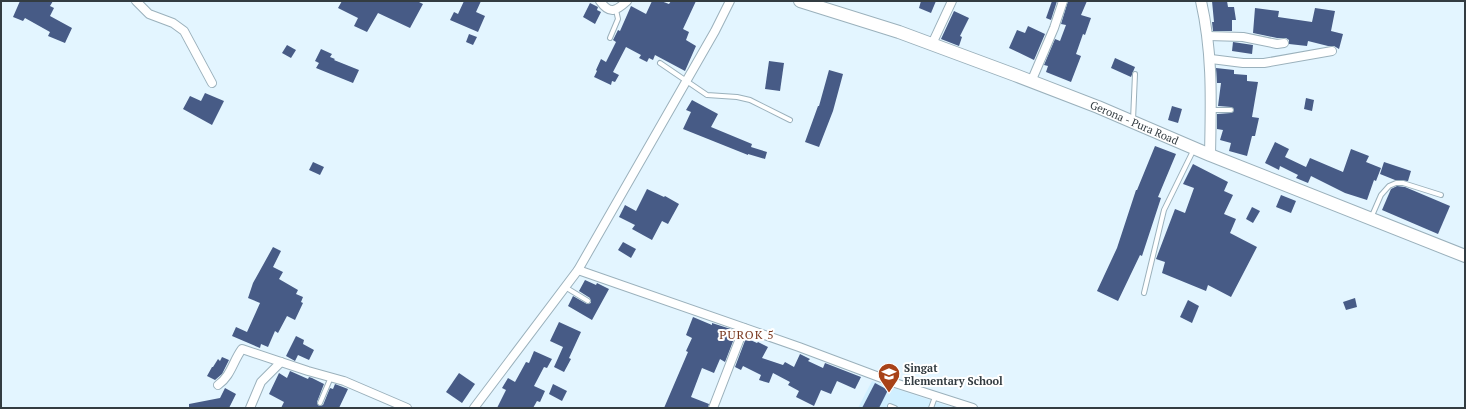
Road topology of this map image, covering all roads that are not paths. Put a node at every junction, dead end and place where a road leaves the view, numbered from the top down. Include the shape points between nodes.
1 (136, 1) edge
2 (600, 1) edge
3 (627, 1) edge
4 (730, 1) edge
5 (800, 1) edge
6 (952, 1) edge
7 (1063, 1) edge
8 (1200, 1) edge
9 (616, 10) junction
10 (1208, 36) junction
11 (610, 38) dead end
12 (1284, 43) dead end
13 (932, 44) junction
14 (1332, 52) dead end
15 (1210, 59) junction
16 (660, 63) dead end
17 (1135, 74) dead end
18 (686, 82) junction
19 (1031, 82) junction
20 (212, 83) dead end
21 (1211, 110) junction
22 (1230, 110) dead end
23 (790, 120) dead end
24 (1132, 122) junction
25 (1194, 148) junction
26 (1210, 155) junction
27 (1441, 195) dead end
28 (1370, 218) junction
29 (1465, 256) edge
30 (578, 270) junction
31 (565, 287) junction
32 (1144, 293) dead end
33 (588, 301) dead end
34 (744, 328) junction
35 (280, 362) junction
36 (331, 377) junction
37 (218, 385) dead end
38 (935, 397) junction
39 (320, 403) dead end
40 (890, 406) dead end
41 (250, 408) edge
42 (407, 408) edge
43 (474, 408) edge
44 (713, 408) edge
45 (895, 408) edge
46 (931, 408) edge
47 (973, 408) edge

1 - 20 street via 149,14 173,23 184,31
2 - 9 street via 604,7
3 - 9 street
4 - 18 street
5 - 13 main road, Gerona - Pura Road
6 - 13 street
7 - 19 street
8 - 10 street
9 - 11 lane via 618,19
10 - 12 street via 1243,37 1277,44
10 - 15 street
13 - 19 main road, Gerona - Pura Road
14 - 15 street via 1264,63
15 - 21 street
16 - 18 lane
17 - 24 lane
18 - 23 lane via 707,95 750,100
18 - 30 street
19 - 24 main road, Gerona - Pura Road
21 - 22 lane
21 - 26 street
24 - 25 main road, Gerona - Pura Road
25 - 26 main road, Gerona - Pura Road
25 - 32 lane via 1164,210
26 - 28 main road, Gerona - Pura Road
27 - 28 lane via 1396,183 1389,186 1381,195
28 - 29 main road, Gerona - Pura Road
30 - 31 street
30 - 34 street
31 - 33 lane
31 - 43 street
34 - 38 street
34 - 44 street
35 - 36 street
35 - 37 street via 242,349 224,381
35 - 41 street via 261,382
36 - 39 lane
36 - 42 street
38 - 46 lane
38 - 47 street
40 - 45 lane

